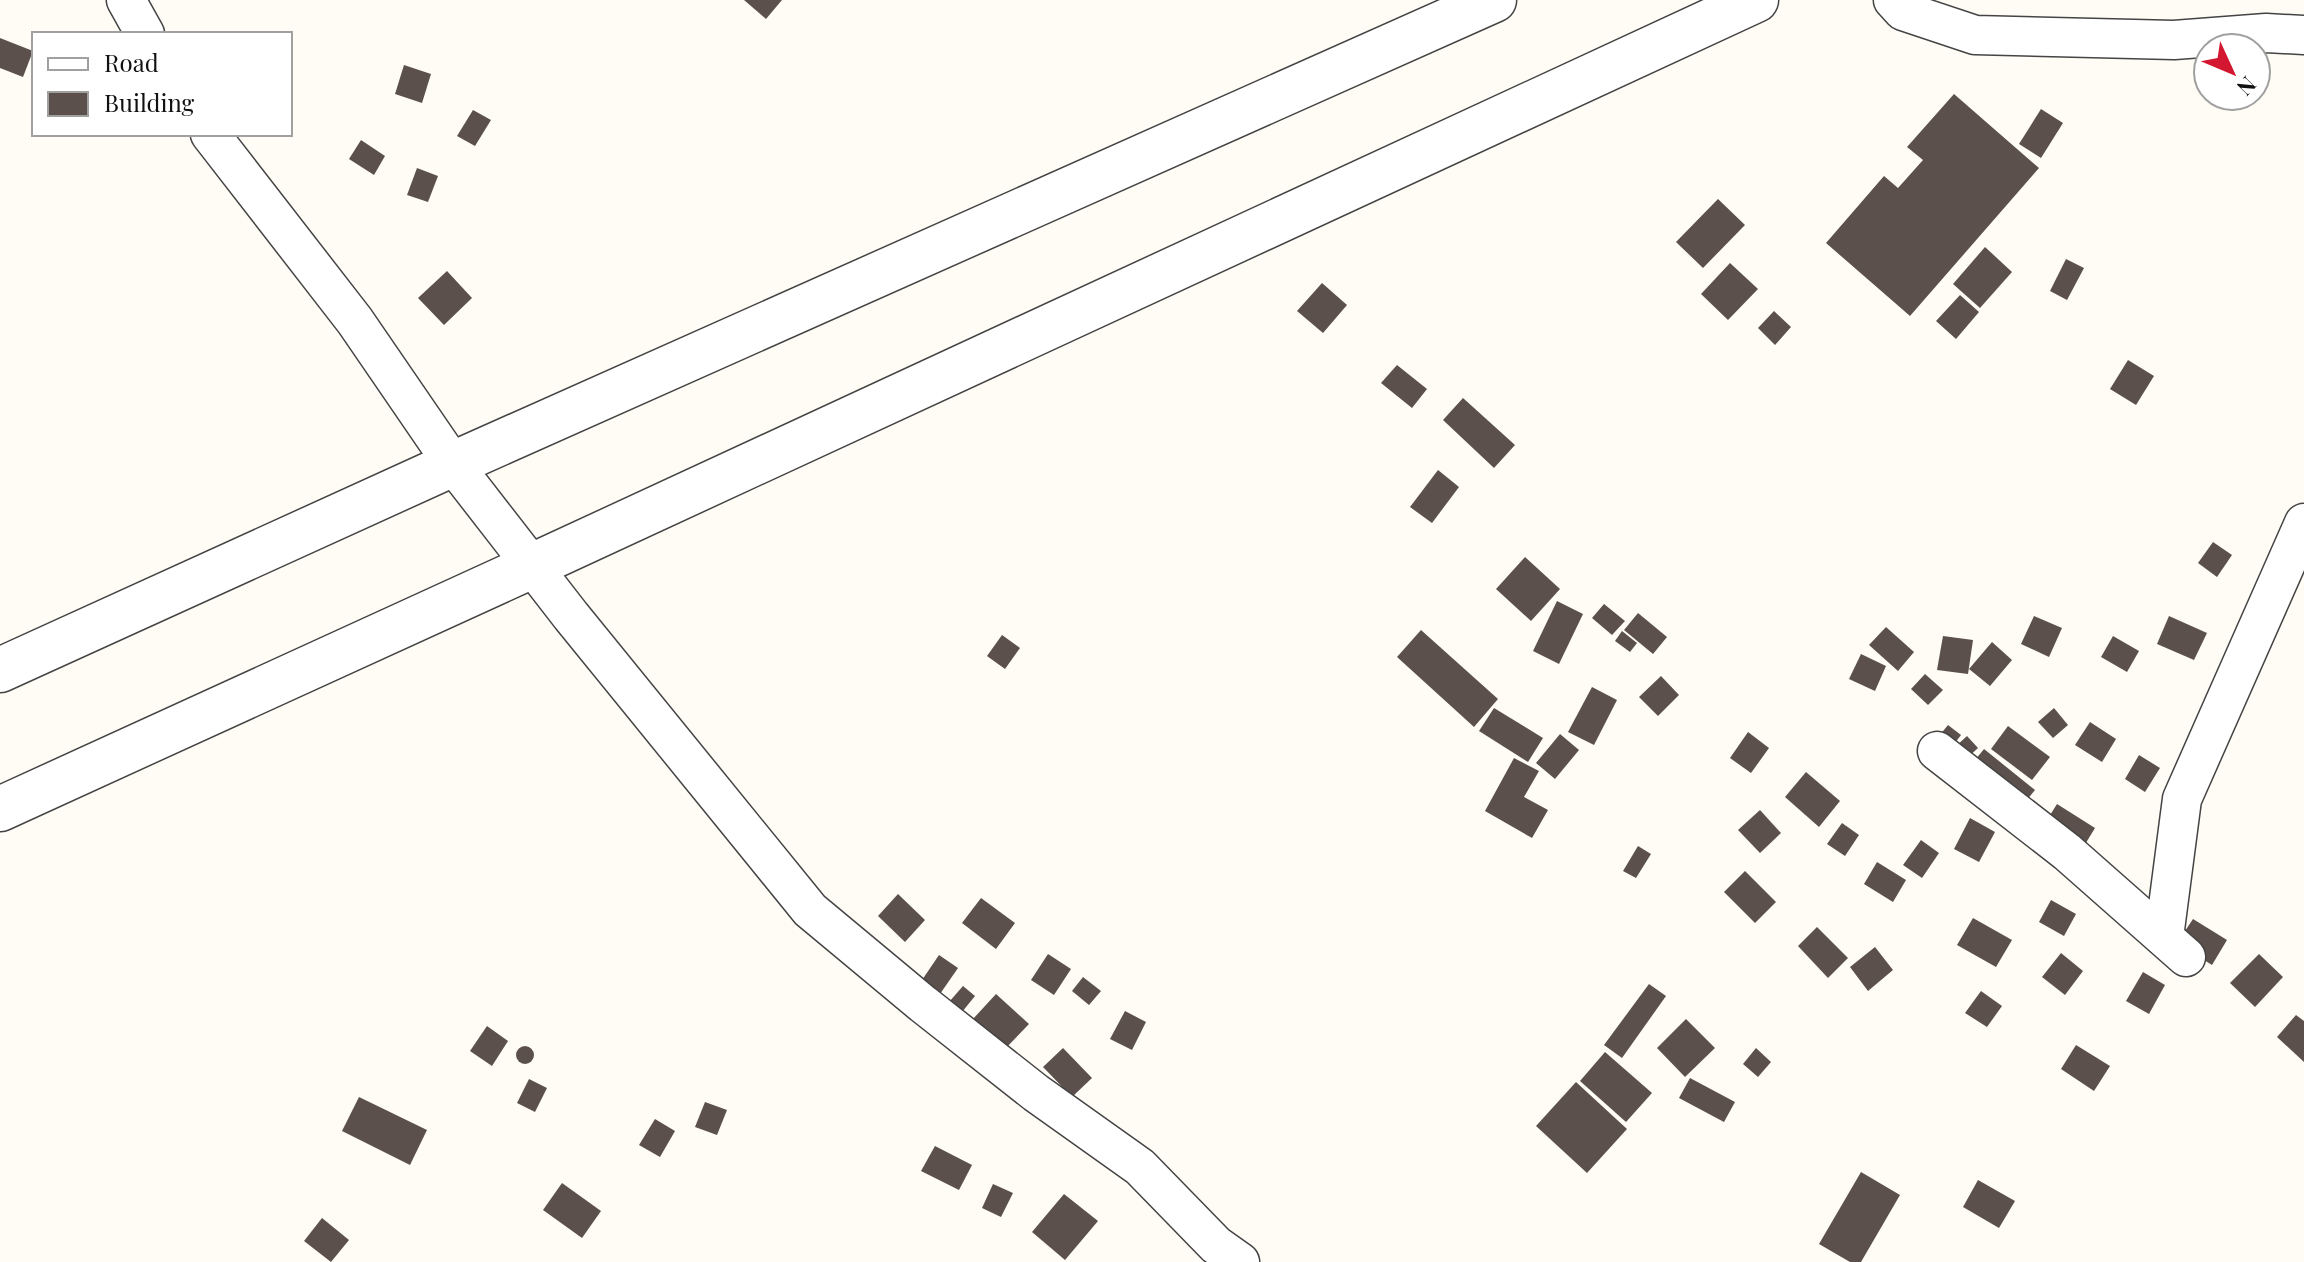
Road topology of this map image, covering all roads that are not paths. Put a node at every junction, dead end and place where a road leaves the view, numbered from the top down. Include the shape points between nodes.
1 (126, 0) edge
2 (1494, 0) edge
3 (1756, 0) edge
4 (1893, 0) edge
5 (144, 32) edge
6 (2304, 35) edge
7 (212, 136) edge
8 (453, 464) junction
9 (2304, 523) edge
10 (532, 566) junction
11 (0, 670) edge
12 (1937, 751) dead end
13 (0, 809) edge
14 (1240, 1262) edge

1 - 5 street
2 - 8 street
3 - 10 street
4 - 6 street via 1903,11 1975,35 2174,40
7 - 8 street via 355,321
8 - 10 street
8 - 11 street
9 - 12 street via 2182,799 2175,947 2067,852
10 - 13 street
10 - 14 street via 810,910 1036,1093 1140,1167 1216,1245

